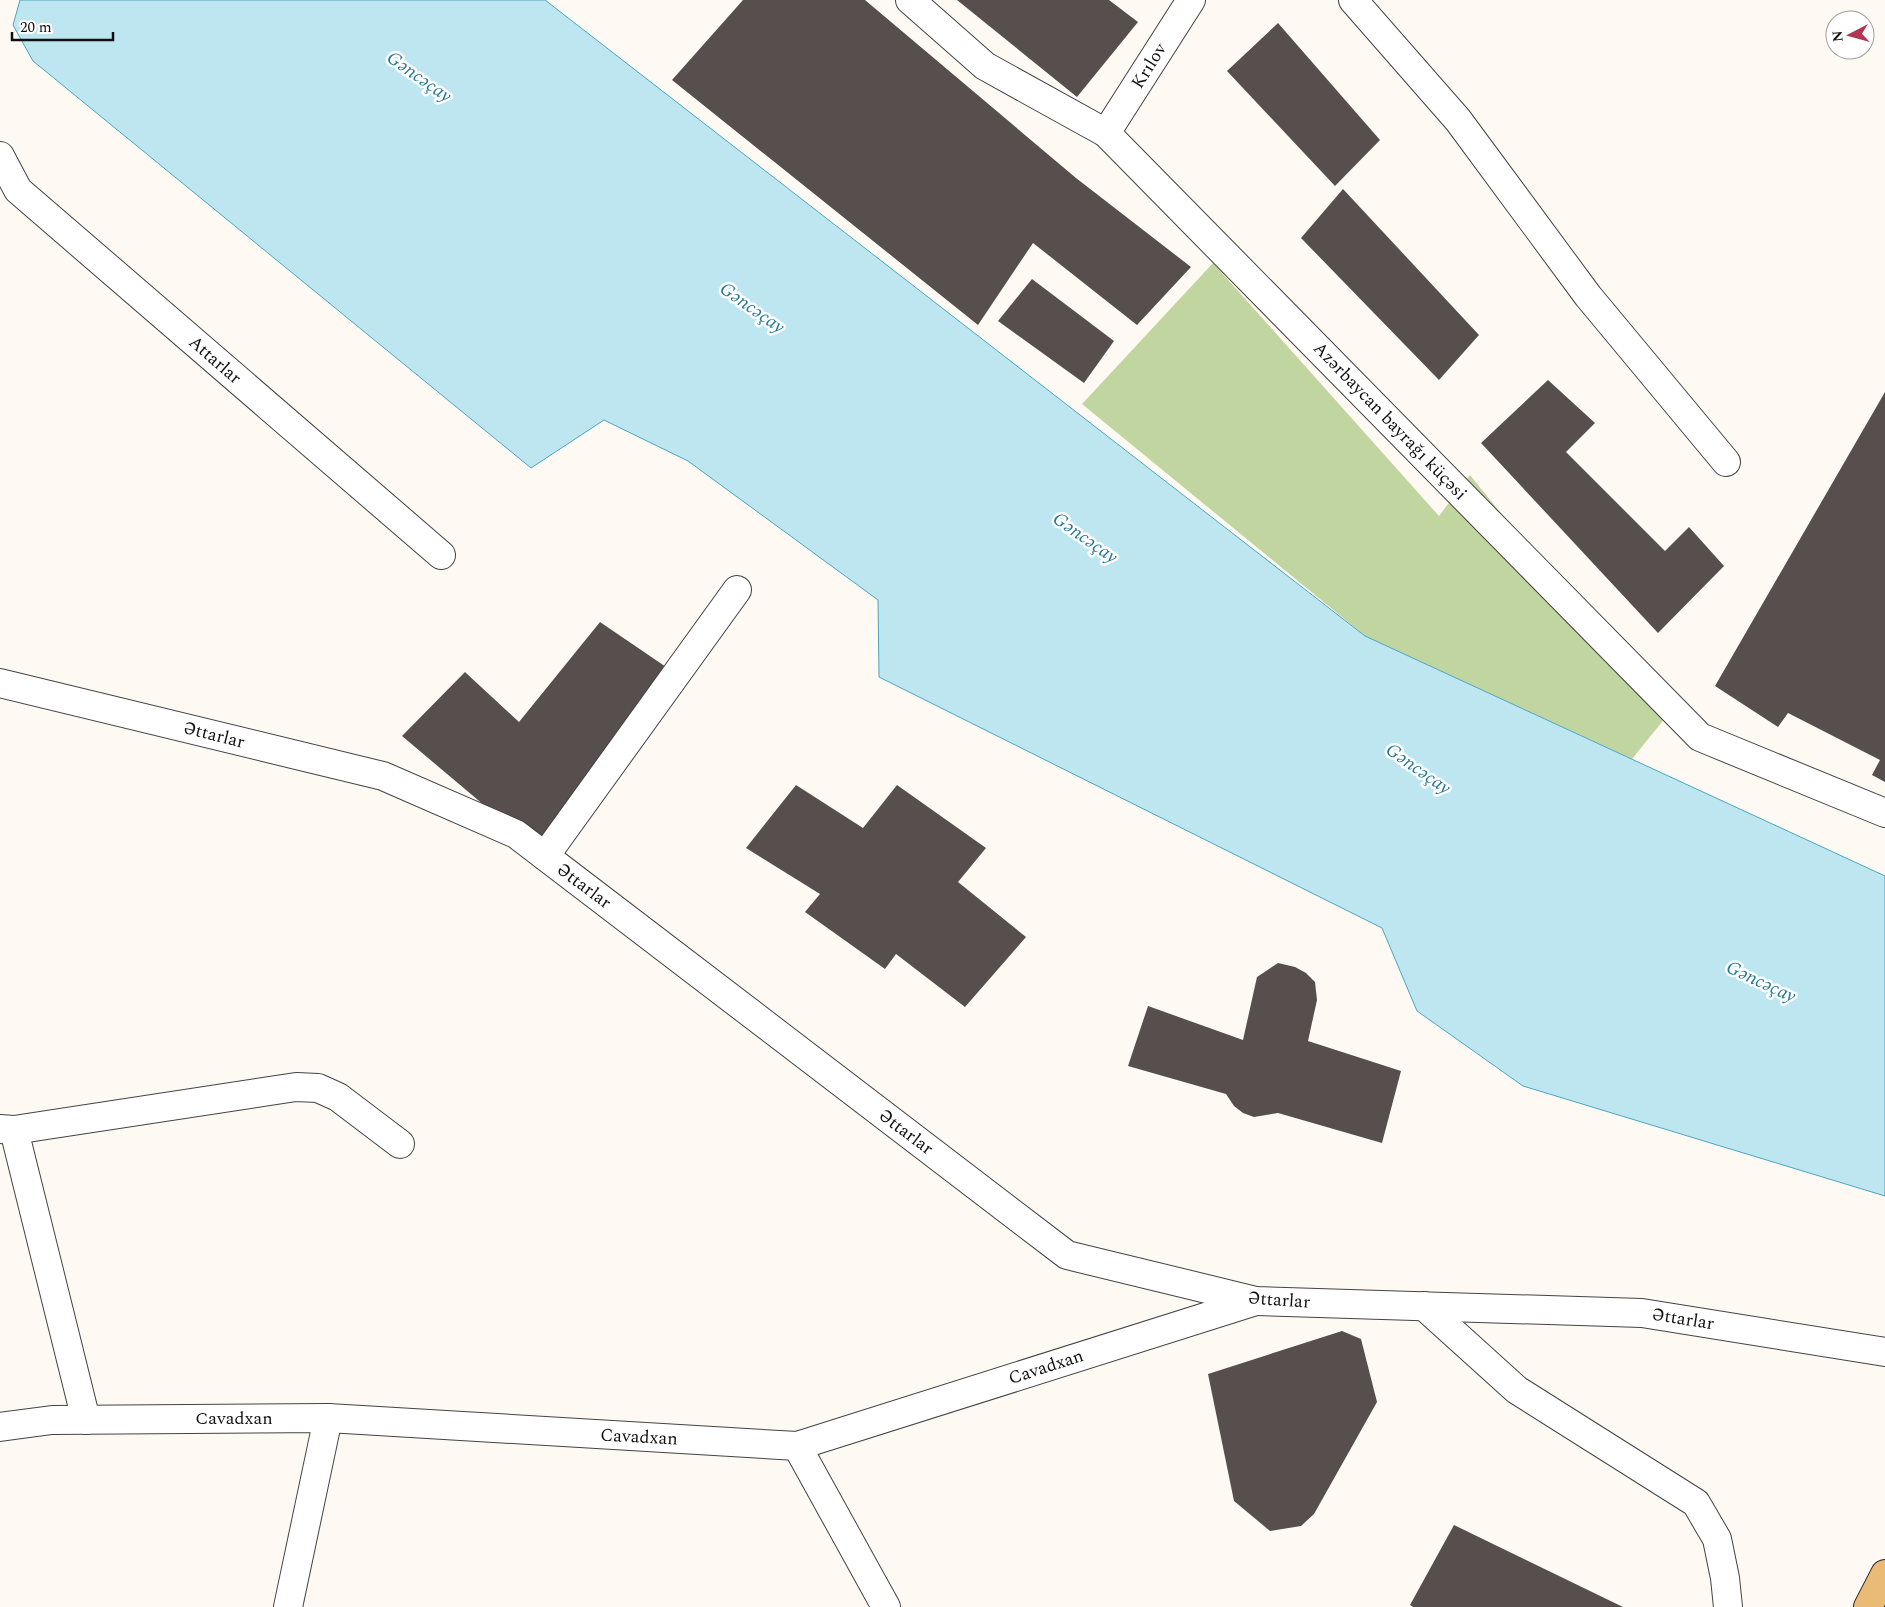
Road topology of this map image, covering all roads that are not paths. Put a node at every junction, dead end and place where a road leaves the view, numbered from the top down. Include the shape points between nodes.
1 (910, 0) edge
2 (1191, 0) edge
3 (1353, 0) edge
4 (1106, 133) junction
5 (0, 156) edge
6 (1726, 462) dead end
7 (441, 555) dead end
8 (737, 590) dead end
9 (0, 683) edge
10 (1885, 813) edge
11 (544, 856) junction
12 (7, 1130) edge
13 (400, 1144) dead end
14 (1256, 1301) junction
15 (1424, 1306) junction
16 (1885, 1352) edge
17 (328, 1418) junction
18 (86, 1420) junction
19 (0, 1427) edge
20 (797, 1446) junction
21 (1885, 1574) edge
22 (288, 1607) edge
23 (886, 1607) edge
24 (1728, 1607) edge
25 (1868, 1607) edge

1 - 4 street, Azərbaycan bayrağı küçəsi via 985,66
2 - 4 street, Krılov
3 - 6 street via 1458,120 1588,296
4 - 10 street, Azərbaycan bayrağı küçəsi via 1700,737
5 - 7 street, Attarlar via 18,190
8 - 11 street
9 - 11 street, Əttarlar via 383,776 516,834
11 - 14 street, Əttarlar via 1067,1255
12 - 13 street via 296,1087 318,1088 338,1097
12 - 18 street
14 - 15 street, Əttarlar
14 - 20 street, Cavadxan
15 - 16 street, Əttarlar via 1642,1313
15 - 24 street via 1517,1390 1696,1503 1717,1540
17 - 18 street, Cavadxan
17 - 20 street, Cavadxan
17 - 22 street
18 - 19 street, Cavadxan via 52,1420
20 - 23 street
21 - 25 main road

